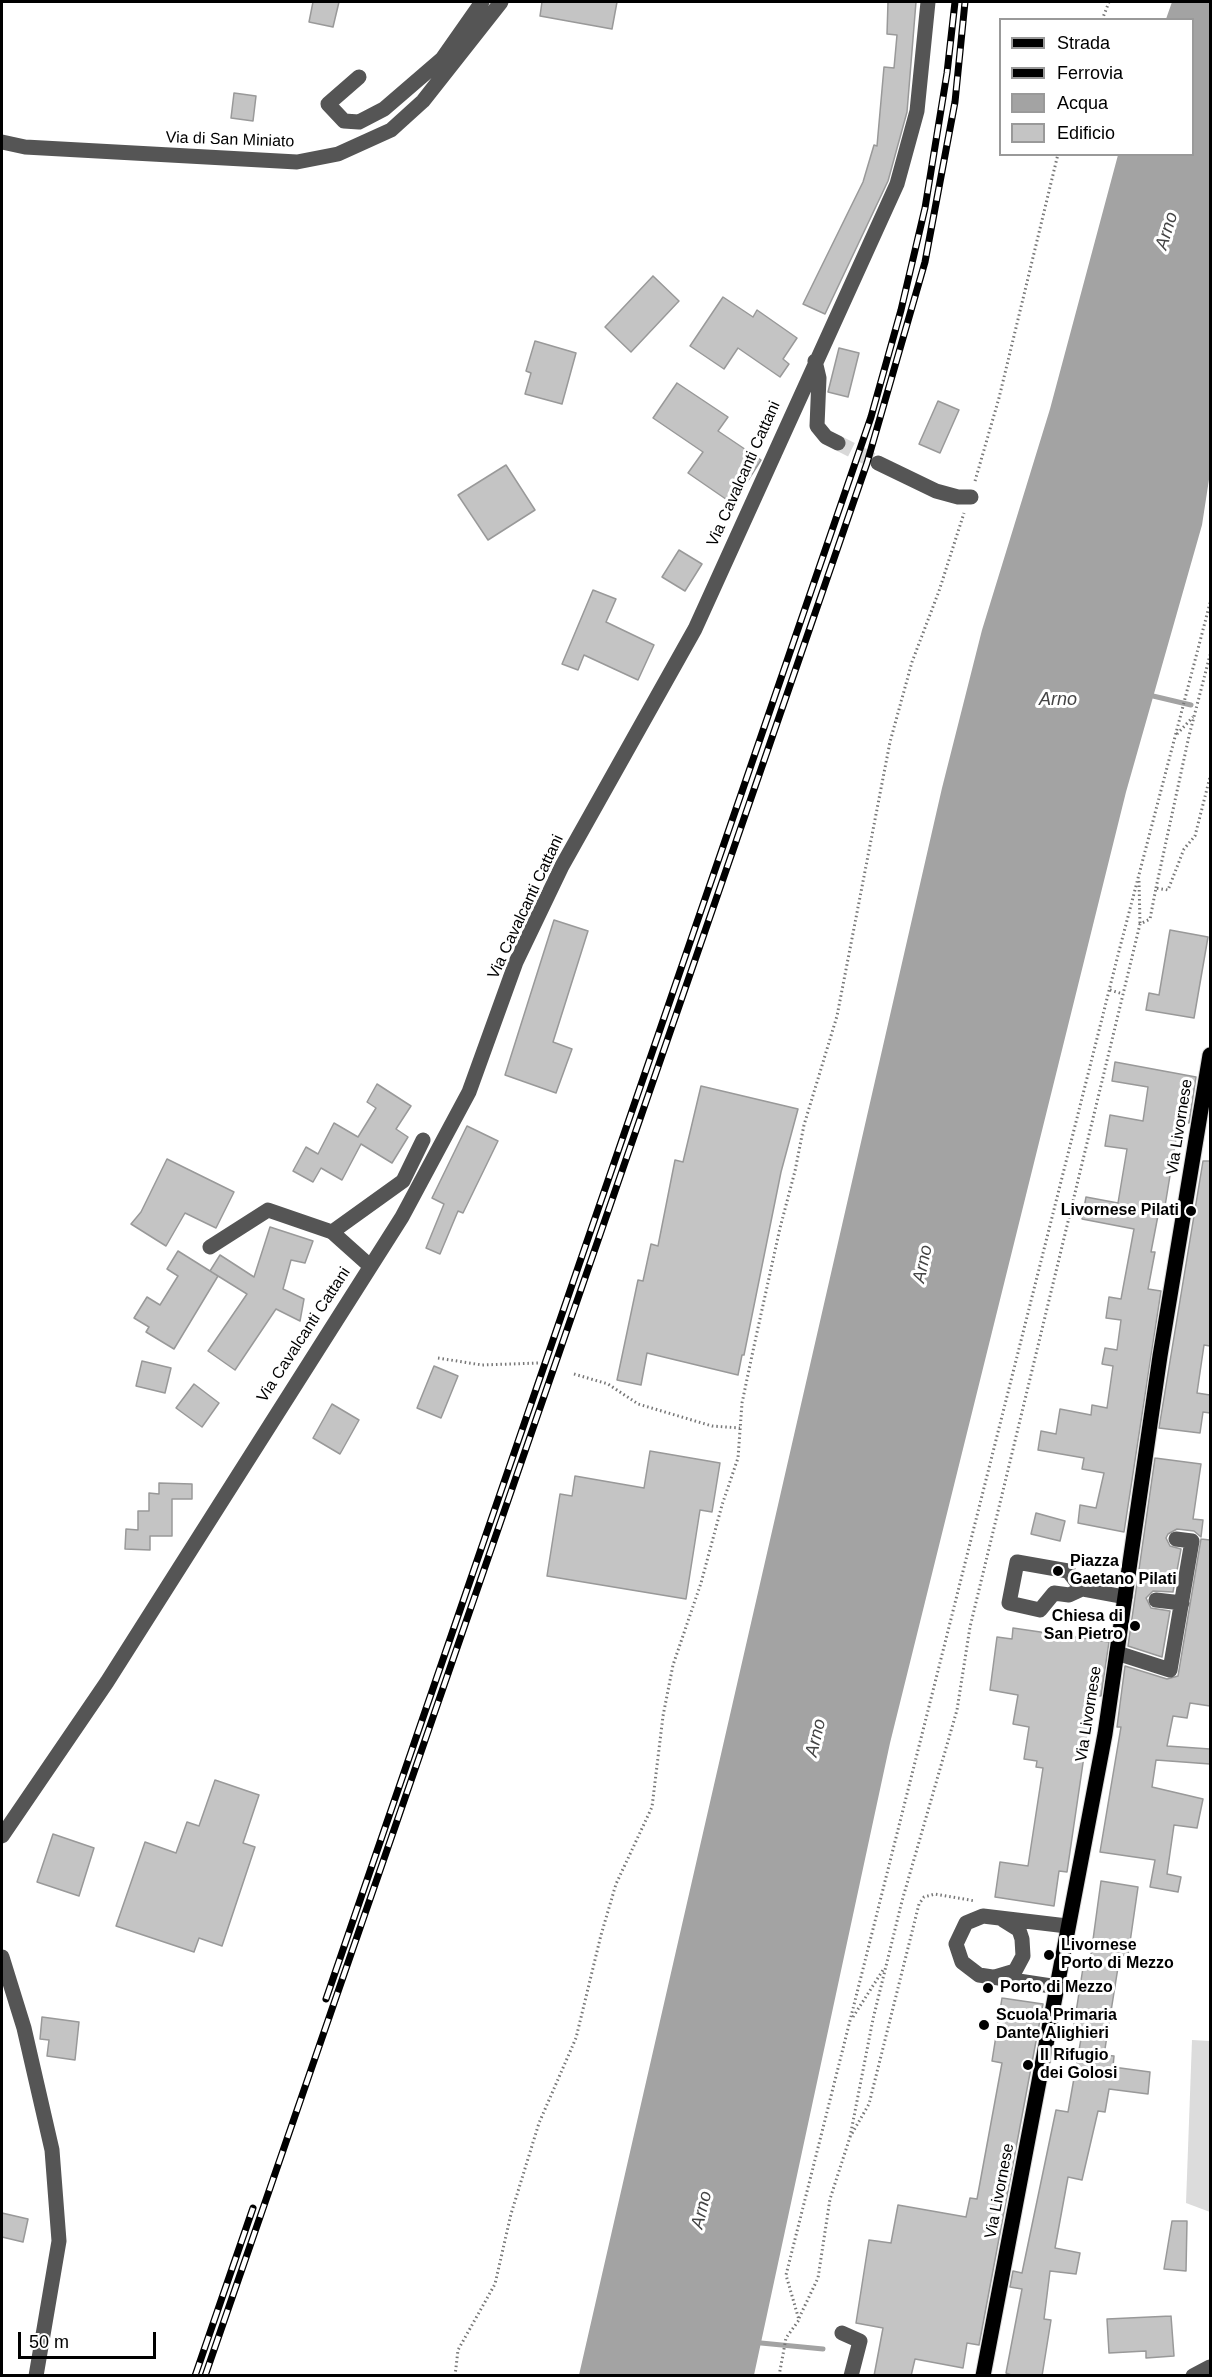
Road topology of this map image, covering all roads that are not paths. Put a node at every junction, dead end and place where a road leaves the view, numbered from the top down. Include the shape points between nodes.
1 (482, 2) edge
2 (501, 2) edge
3 (928, 2) edge
4 (359, 77) dead end
5 (2, 142) edge
6 (815, 361) junction
7 (838, 443) tunnel mouth
8 (878, 463) tunnel mouth
9 (971, 497) road end
10 (1210, 1055) edge
11 (423, 1140) dead end
12 (332, 1232) junction
13 (210, 1247) dead end
14 (370, 1266) junction
15 (1176, 1539) dead end
16 (1082, 1588) junction
17 (1125, 1597) junction
18 (1156, 1600) dead end
19 (1182, 1603) junction
20 (1117, 1653) junction
21 (2, 1836) edge
22 (990, 1916) junction
23 (1067, 1926) junction
24 (2, 1956) edge
25 (989, 1978) junction
26 (1058, 1987) junction
27 (842, 2333) dead end
28 (1210, 2367) edge
29 (36, 2376) edge
30 (850, 2376) edge
31 (983, 2376) edge
32 (1193, 2376) edge

1 - 4 street via 442,59 384,109 359,122 344,120 328,104
2 - 5 street, Via di San Miniato via 415,108 392,130 338,154 286,162 25,147
3 - 6 street, Via Cavalcanti Cattani via 917,111 897,184
6 - 7 street via 819,378 817,426
6 - 14 street, Via Cavalcanti Cattani via 695,629 562,866 516,962 469,1092 402,1217
8 - 9 street via 936,491
10 - 17 main road, Via Livornese
11 - 12 street via 403,1181
12 - 13 street via 268,1210
12 - 14 street
14 - 21 street, Via Cavalcanti Cattani via 107,1682
15 - 19 street via 1192,1541
16 - 16 street via 1068,1571 1017,1562 1009,1603 1040,1610 1054,1593 1069,1595
16 - 17 street
17 - 20 main road, Via Livornese
18 - 19 street
19 - 20 street via 1170,1670
20 - 23 main road, Via Livornese
22 - 23 street
22 - 25 street via 966,1923 956,1944 969,1970
22 - 25 street via 1006,1920 1019,1930 1024,1948 1015,1971
23 - 26 main road, Via Livornese
24 - 29 street via 24,2028 52,2150 59,2241
25 - 26 street
26 - 31 main road, Via Livornese
27 - 30 street via 860,2341
28 - 32 street

